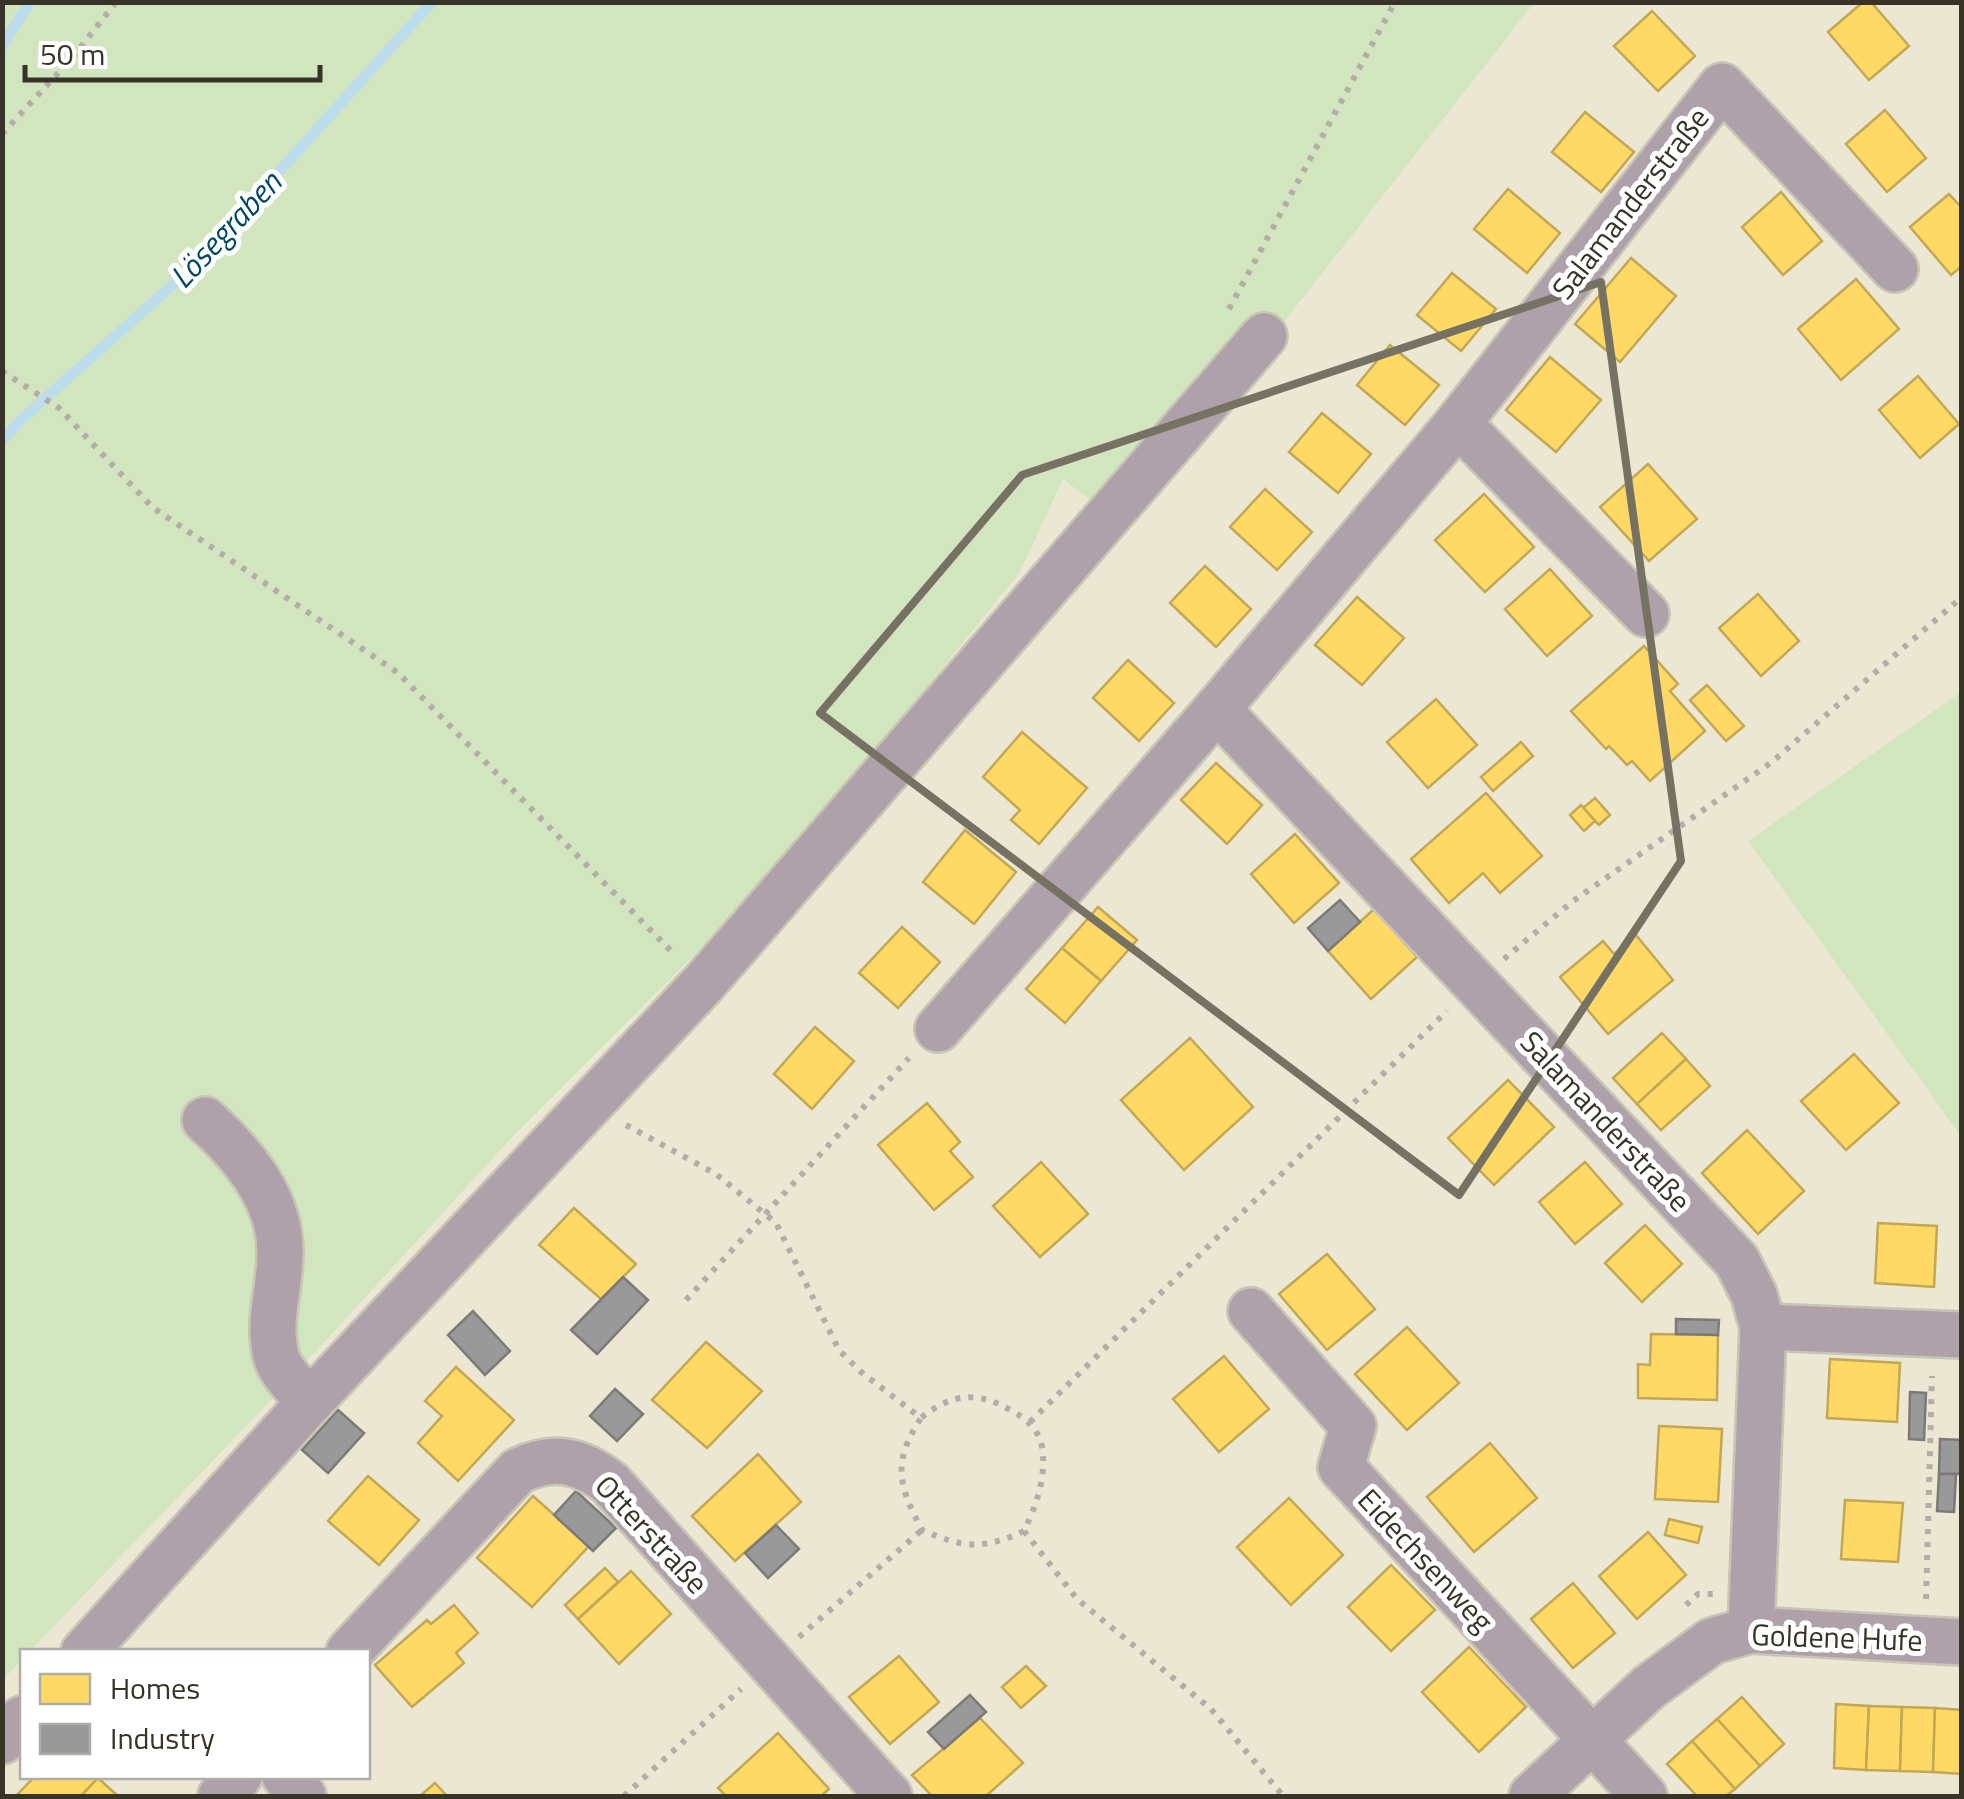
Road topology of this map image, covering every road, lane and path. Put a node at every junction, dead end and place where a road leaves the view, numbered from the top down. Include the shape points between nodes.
1 (116, 2) edge
2 (1395, 2) edge
3 (2, 134) edge
4 (1895, 268) dead end
5 (1264, 336) dead end
6 (2, 371) edge
7 (1234, 373) junction
8 (1458, 424) junction
9 (1646, 614) dead end
10 (1217, 709) junction
11 (703, 984) junction
12 (938, 1029) joint
13 (590, 1105) junction
14 (205, 1120) dead end
15 (765, 1214) junction
16 (686, 1300) dead end
17 (1250, 1312) dead end
18 (1763, 1327) junction
19 (1947, 1334) edge
20 (309, 1403) junction
21 (921, 1418) junction
22 (1024, 1530) junction
23 (1926, 1605) dead end
24 (1751, 1630) junction
25 (1962, 1642) edge
26 (87, 1649) edge
27 (352, 1649) edge
28 (20, 1721) edge
29 (2, 1741) edge
30 (1592, 1741) junction
31 (889, 1796) edge
32 (1283, 1796) edge
33 (1532, 1796) edge
34 (1644, 1796) edge

1 - 3 path
2 - 7 path via 1220,326
4 - 8 street, Salamanderstraße via 1722,86
5 - 7 street
6 - 11 path via 59,408 152,507 398,673
7 - 11 street
8 - 9 street
8 - 10 street, Salamanderstraße
10 - 12 street, Salamanderstraße
10 - 18 street, Salamanderstraße via 1737,1261
11 - 13 street
12 - 15 path
13 - 15 path via 716,1174
13 - 20 street
14 - 20 street via 260,1182 273,1211 280,1252 273,1304 277,1361
15 - 16 path
15 - 21 path via 776,1223 839,1350
17 - 30 street, Eidechsenweg via 1353,1426 1340,1467
18 - 19 street
18 - 24 street, Salamanderstraße
19 - 23 path
20 - 26 street
21 - 22 path via 901,1455 901,1483 922,1530 973,1547
21 - 22 path via 950,1399 985,1396 1030,1422 1043,1466
22 - 32 path via 1077,1599 1211,1709
24 - 25 street, Goldene Hufe
24 - 30 street, Goldene Hufe via 1712,1641 1678,1662
27 - 31 street, Otterstraße via 518,1471 562,1460 587,1466 610,1483
28 - 29 street
30 - 33 street, Goldene Hufe
30 - 34 street, Eidechsenweg

